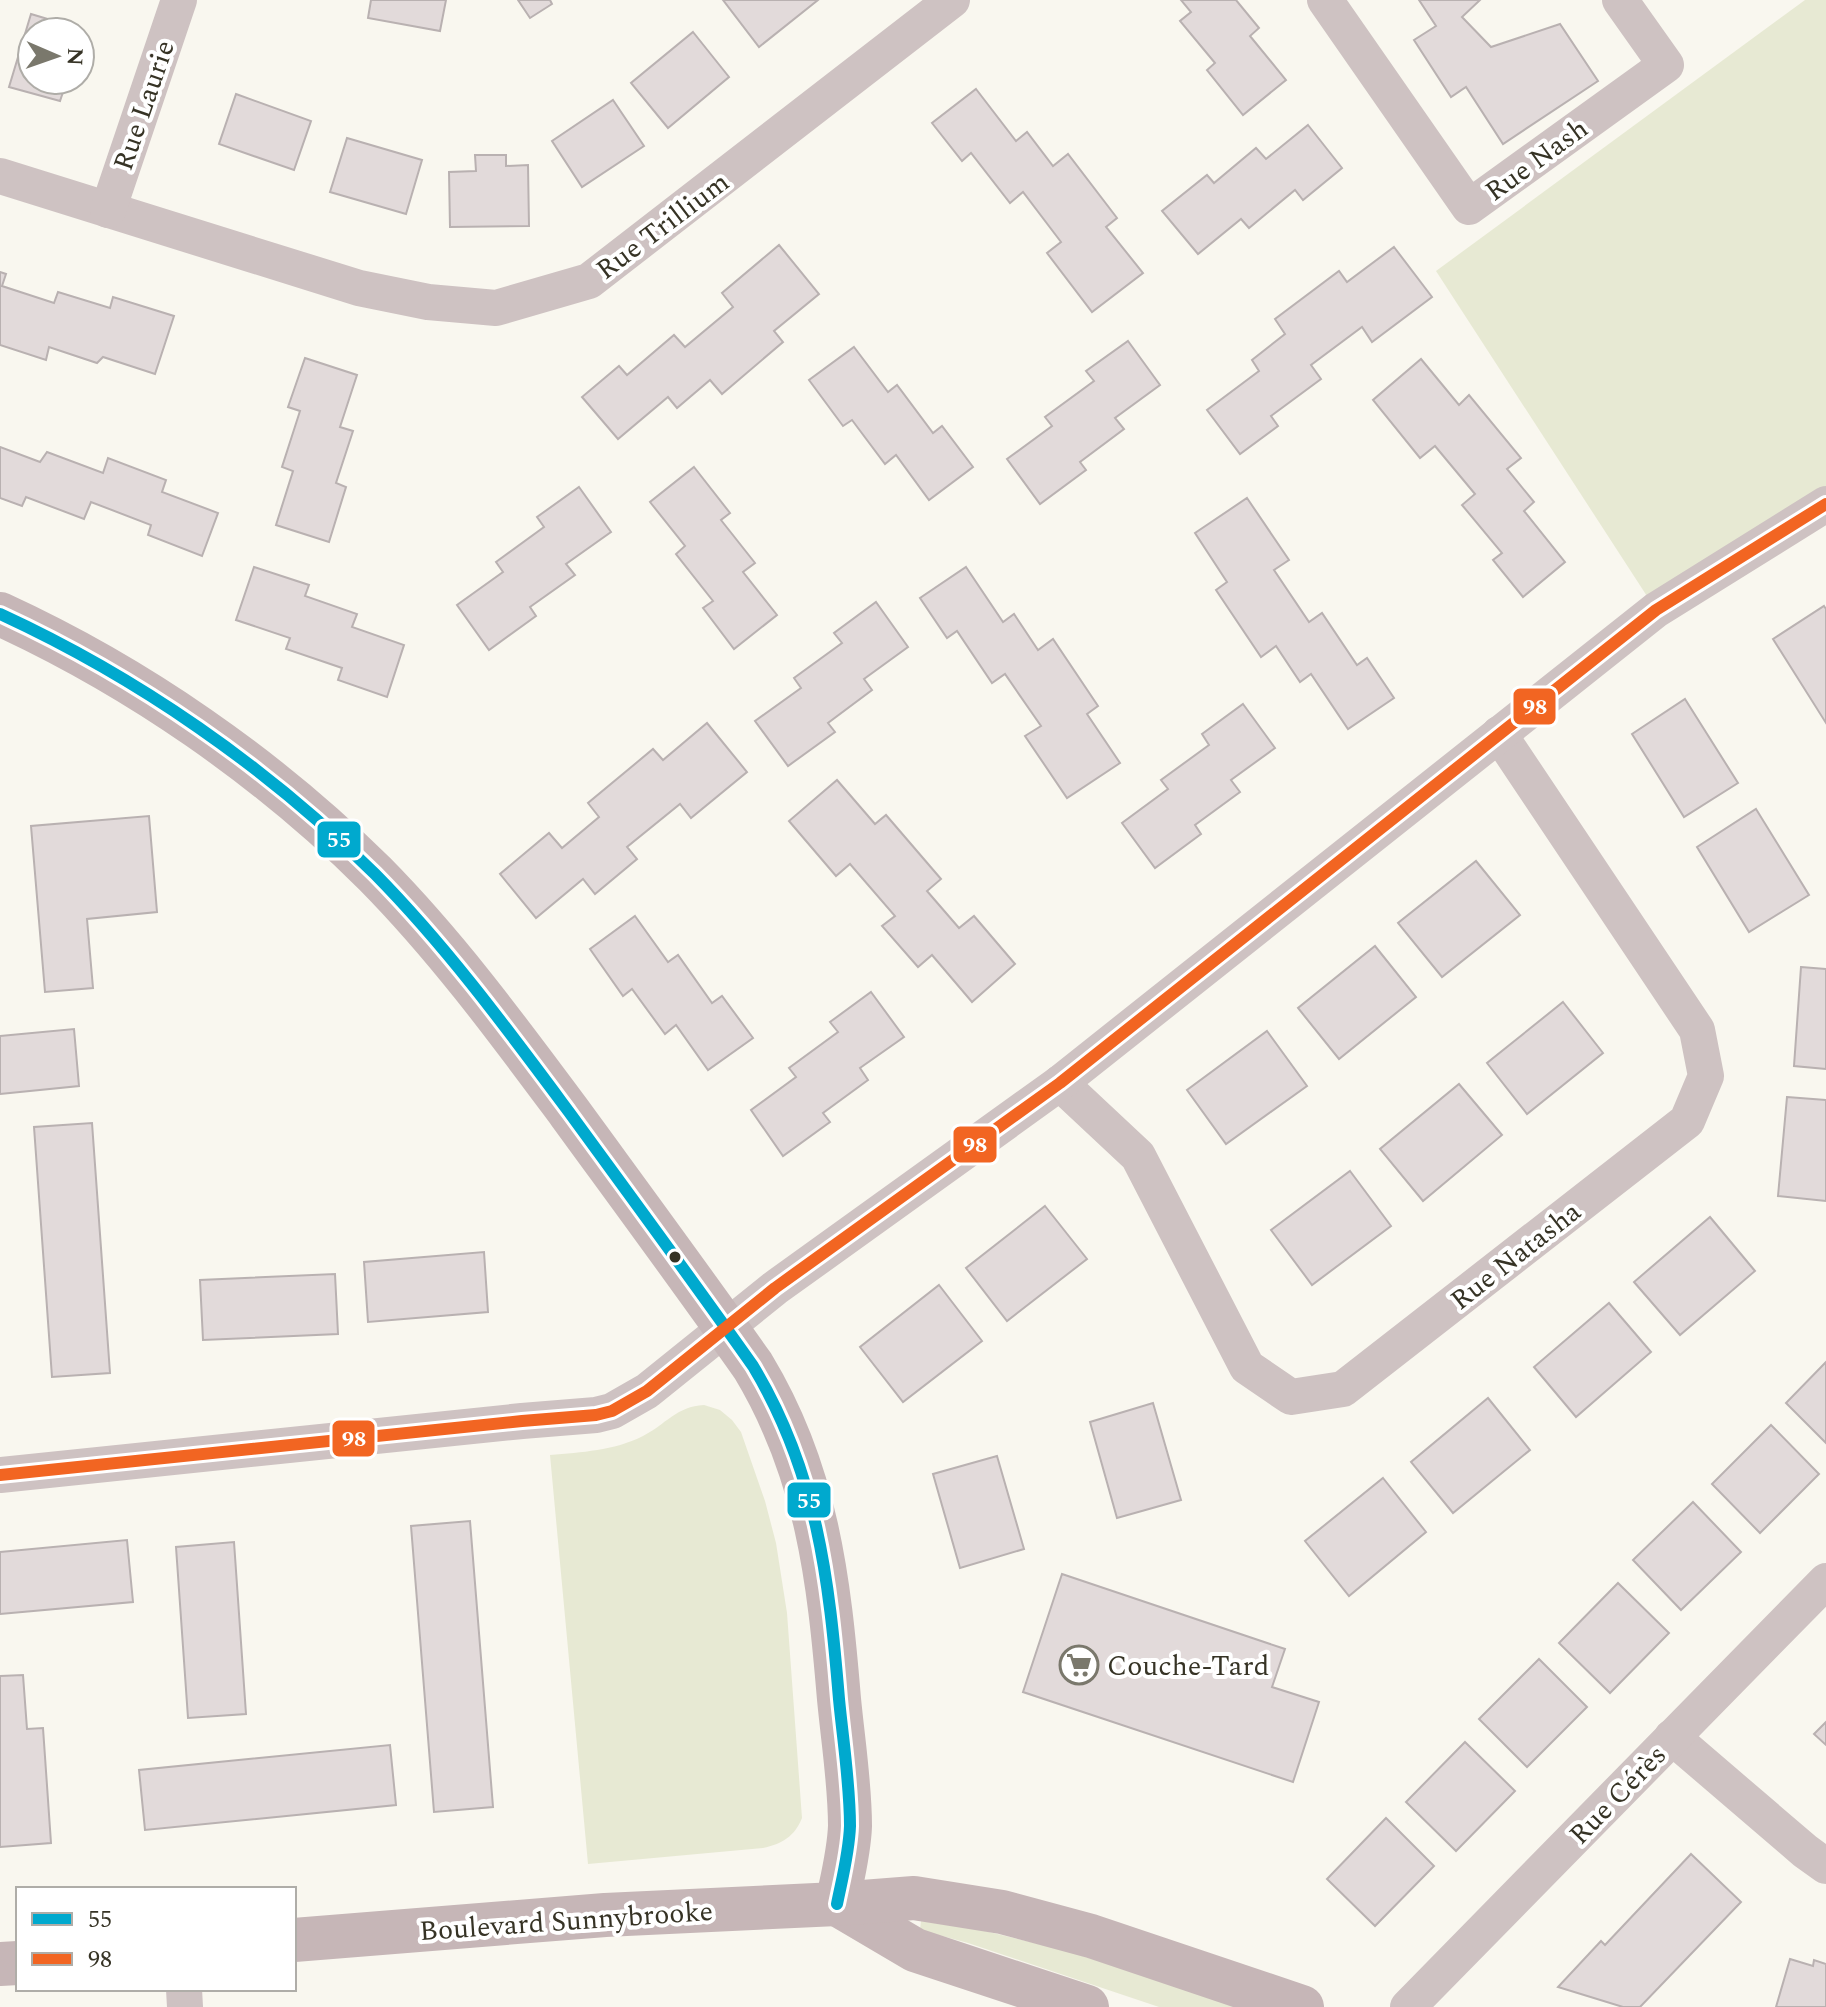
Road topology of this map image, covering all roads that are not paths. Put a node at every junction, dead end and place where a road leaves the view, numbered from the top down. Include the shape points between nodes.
1 (179, 0) edge
2 (952, 0) edge
3 (1325, 0) edge
4 (1620, 0) edge
5 (0, 176) edge
6 (108, 210) junction
7 (1826, 504) edge
8 (0, 614) edge
9 (1499, 734) junction
10 (1060, 1083) junction
11 (727, 1329) junction
12 (0, 1475) edge
13 (1826, 1581) edge
14 (1672, 1737) junction
15 (1826, 1866) edge
16 (837, 1904) junction
17 (296, 1940) edge
18 (1087, 2007) edge
19 (1302, 2007) edge
20 (1408, 2007) edge

1 - 6 street, Rue Laurie
2 - 6 street, Rue Trillium via 589,281 496,308 359,288
3 - 4 street, Rue Nash via 1469,207 1666,65
5 - 6 street, Rue Trillium
7 - 9 street via 1656,610
8 - 11 street via 72,649 174,711 297,804 376,875 504,1025
9 - 10 street
9 - 10 street, Rue Natasha via 1697,1030 1706,1076 1687,1121 1343,1389 1291,1397 1247,1367 1138,1156
10 - 11 street via 775,1288
11 - 12 street via 647,1391 596,1415
11 - 16 street via 787,1431 821,1538 849,1805 848,1851
13 - 14 street, Rue Cérès
14 - 15 street
14 - 20 street, Rue Cérès
16 - 17 street, Boulevard Sunnybrooke via 605,1915
16 - 18 street via 915,1950
16 - 19 street, Boulevard Sunnybrooke via 914,1898 1002,1912

